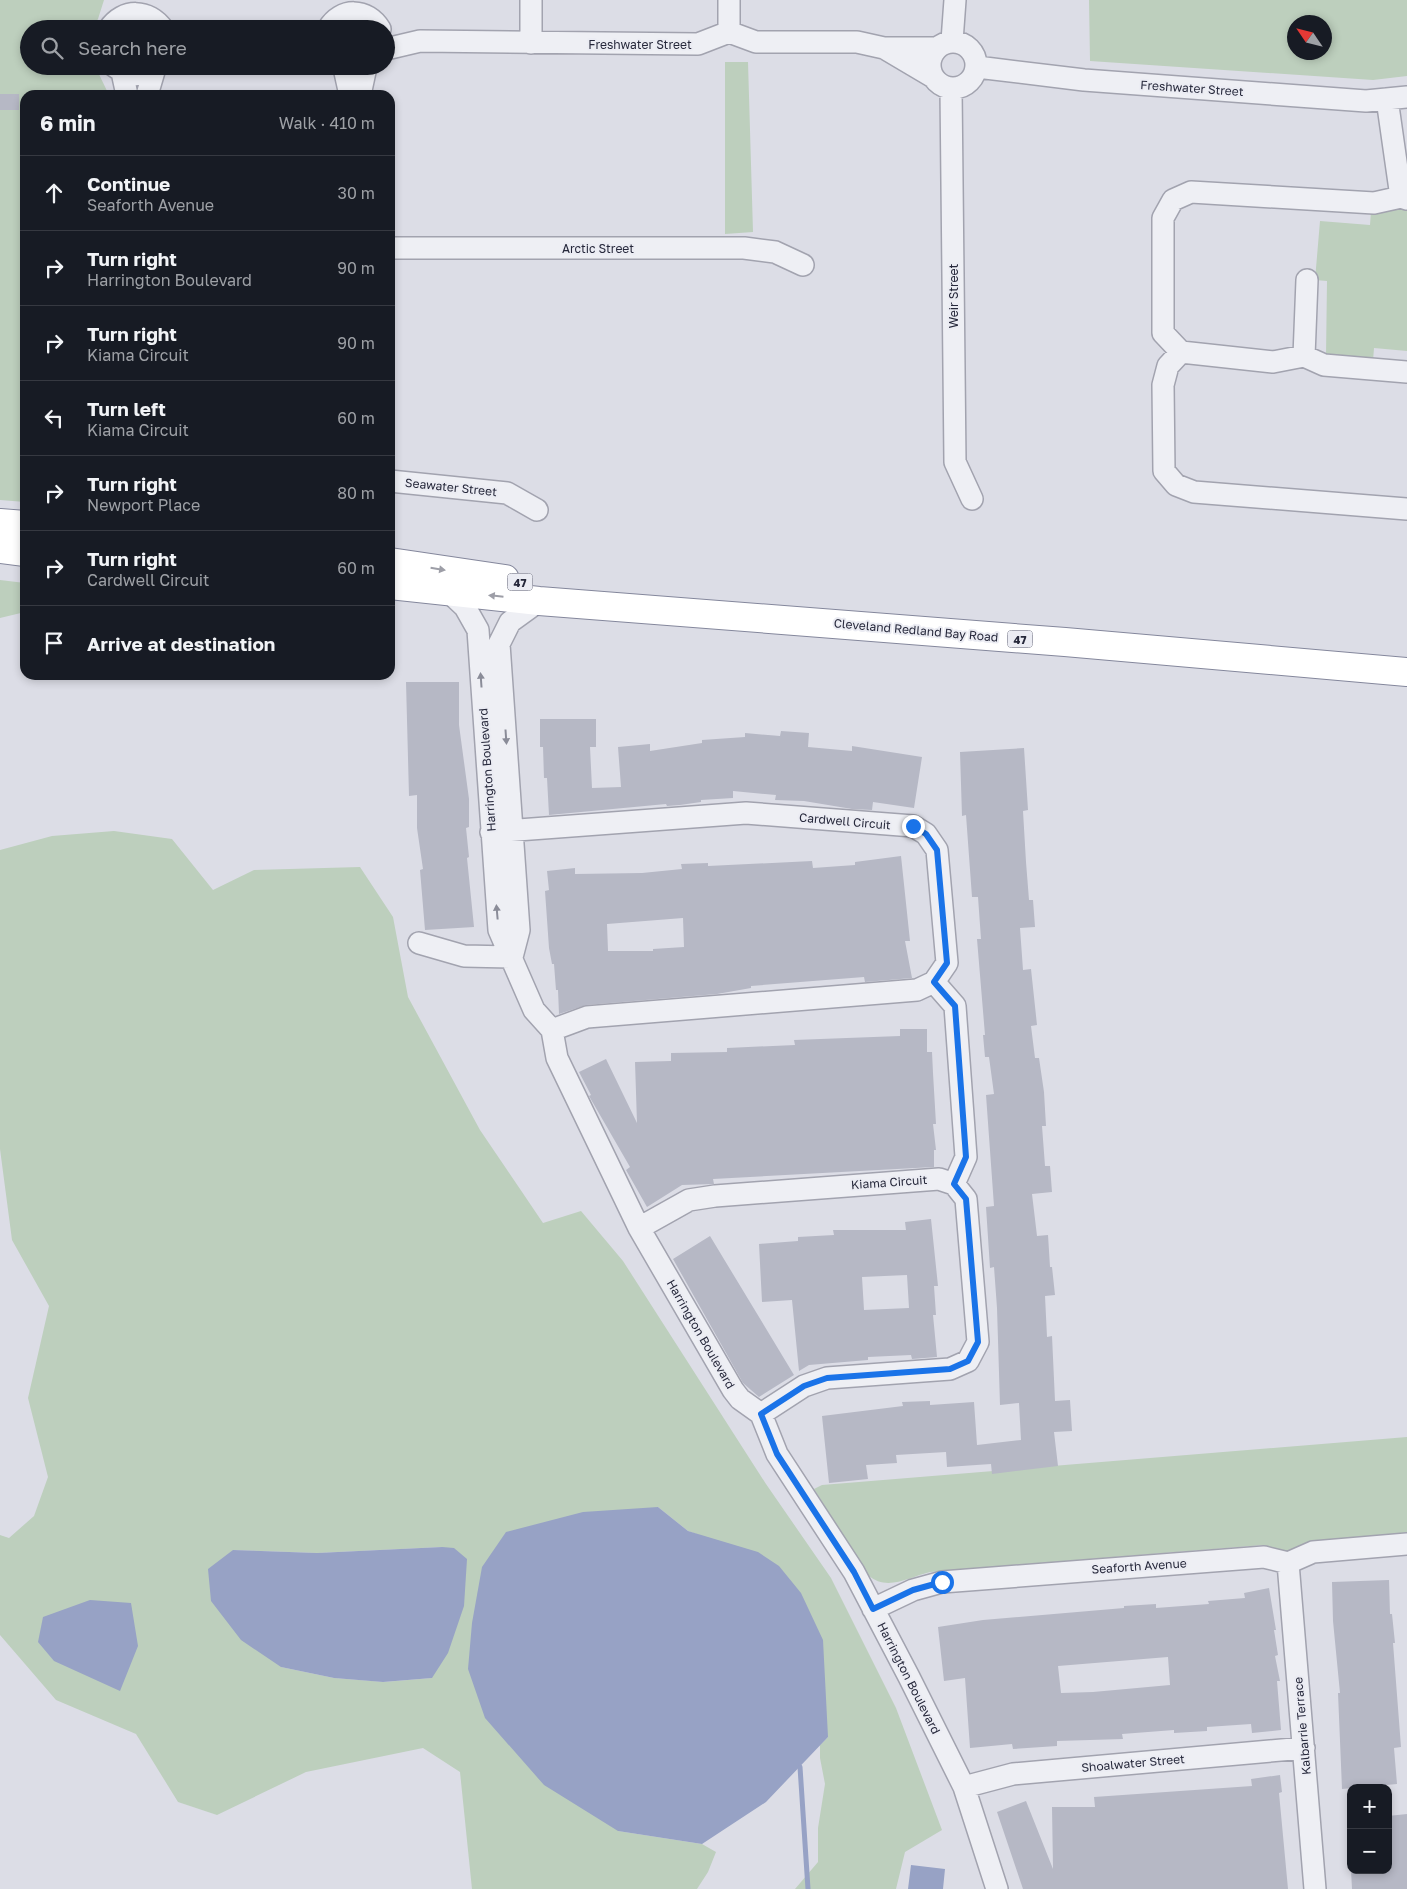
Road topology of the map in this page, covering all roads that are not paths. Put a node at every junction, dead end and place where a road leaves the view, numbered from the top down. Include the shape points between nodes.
1 (531, 0) edge
2 (729, 0) edge
3 (955, 0) edge
4 (142, 7) edge
5 (117, 15) edge
6 (365, 16) edge
7 (156, 20) edge
8 (333, 20) edge
9 (395, 30) edge
10 (729, 32) junction
11 (420, 41) junction
12 (531, 43) junction
13 (945, 44) junction
14 (395, 47) edge
15 (884, 48) junction
16 (977, 67) junction
17 (120, 75) edge
18 (153, 75) edge
19 (345, 75) edge
20 (365, 75) edge
21 (933, 77) junction
22 (951, 89) junction
23 (125, 90) edge
24 (149, 90) edge
25 (349, 90) edge
26 (361, 90) edge
27 (1397, 98) edge
28 (1404, 198) edge
29 (395, 248) edge
30 (803, 265) dead end
31 (1306, 280) dead end
32 (1181, 352) junction
33 (1304, 356) junction
34 (1407, 372) edge
35 (395, 482) edge
36 (972, 499) dead end
37 (1407, 509) edge
38 (537, 510) dead end
39 (0, 523) edge
40 (20, 524) edge
41 (0, 549) edge
42 (20, 551) edge
43 (395, 563) edge
44 (395, 586) edge
45 (448, 591) junction
46 (539, 601) junction
47 (649, 608) junction
48 (1402, 673) edge
49 (512, 830) junction
50 (491, 832) junction
51 (419, 943) dead end
52 (512, 957) junction
53 (934, 982) junction
54 (552, 1030) junction
55 (954, 1184) junction
56 (640, 1228) junction
57 (761, 1414) junction
58 (1407, 1544) edge
59 (1288, 1563) junction
60 (873, 1609) junction
61 (1304, 1748) junction
62 (964, 1787) junction
63 (997, 1889) edge
64 (1315, 1889) edge

1 - 12 street
2 - 10 street
3 - 13 street
4 - 5 street
4 - 7 street
6 - 8 street via 347,13
9 - 11 street, Freshwater Street
10 - 12 street, Freshwater Street via 698,44
10 - 15 street via 756,42 858,42
11 - 12 street, Freshwater Street
11 - 14 street, Freshwater Street
13 - 15 street
13 - 16 street via 967,46 973,52
13 - 21 street via 930,62
15 - 21 street
16 - 22 street via 966,85
16 - 27 street, Freshwater Street via 1084,80 1366,101
17 - 23 street
18 - 24 street
19 - 25 street
20 - 26 street
21 - 22 street via 943,87
22 - 36 street, Weir Street via 954,462
27 - 28 street
28 - 32 street via 1374,204 1191,192 1173,200 1163,218 1163,333
29 - 30 street, Arctic Street via 744,248 775,252
31 - 33 street
32 - 33 street via 1273,362
32 - 37 street via 1168,366 1163,385 1164,471 1176,485 1194,492
33 - 34 street via 1324,365
35 - 38 street, Seawater Street via 507,493
39 - 40 highway
41 - 42 highway
43 -> 47 highway, Cleveland Redland Bay Road / 47 via 546,586
44 - 45 highway, Cleveland Redland Bay Road / 47
46 -> 45 highway, Cleveland Redland Bay Road / 47
50 -> 45 street, Harrington Boulevard via 478,630 465,607
46 - 47 highway, Cleveland Redland Bay Road / 47
46 -> 49 street, Harrington Boulevard via 510,622 499,644
47 - 48 highway, Cleveland Redland Bay Road / 47
49 - 50 street, Cardwell Circuit
49 - 52 street, Harrington Boulevard via 519,930
49 - 53 street, Cardwell Circuit via 746,813 913,826 926,834 937,850 947,963
52 -> 50 street, Harrington Boulevard via 498,930
51 - 52 street via 464,956
52 - 54 street, Harrington Boulevard via 534,1010
53 - 54 street via 917,990 587,1017
53 - 55 street via 955,1006 966,1157
54 - 56 street, Harrington Boulevard via 557,1058
55 - 56 street, Kiama Circuit via 939,1179 715,1196 689,1200
55 - 57 street via 966,1199 975,1304 978,1342 968,1361 950,1369 827,1378 804,1386
56 - 57 street, Harrington Boulevard via 733,1390 740,1400
57 - 60 street, Harrington Boulevard via 777,1454 854,1572
58 - 59 street via 1313,1552
59 - 60 street, Seaforth Avenue via 1264,1557 942,1582 913,1590
59 - 61 street, Kalbarrie Terrace
60 - 62 street, Harrington Boulevard
61 - 62 street, Shoalwater Street via 1013,1774
61 - 64 street, Kalbarrie Terrace
62 - 63 street, Harrington Boulevard

